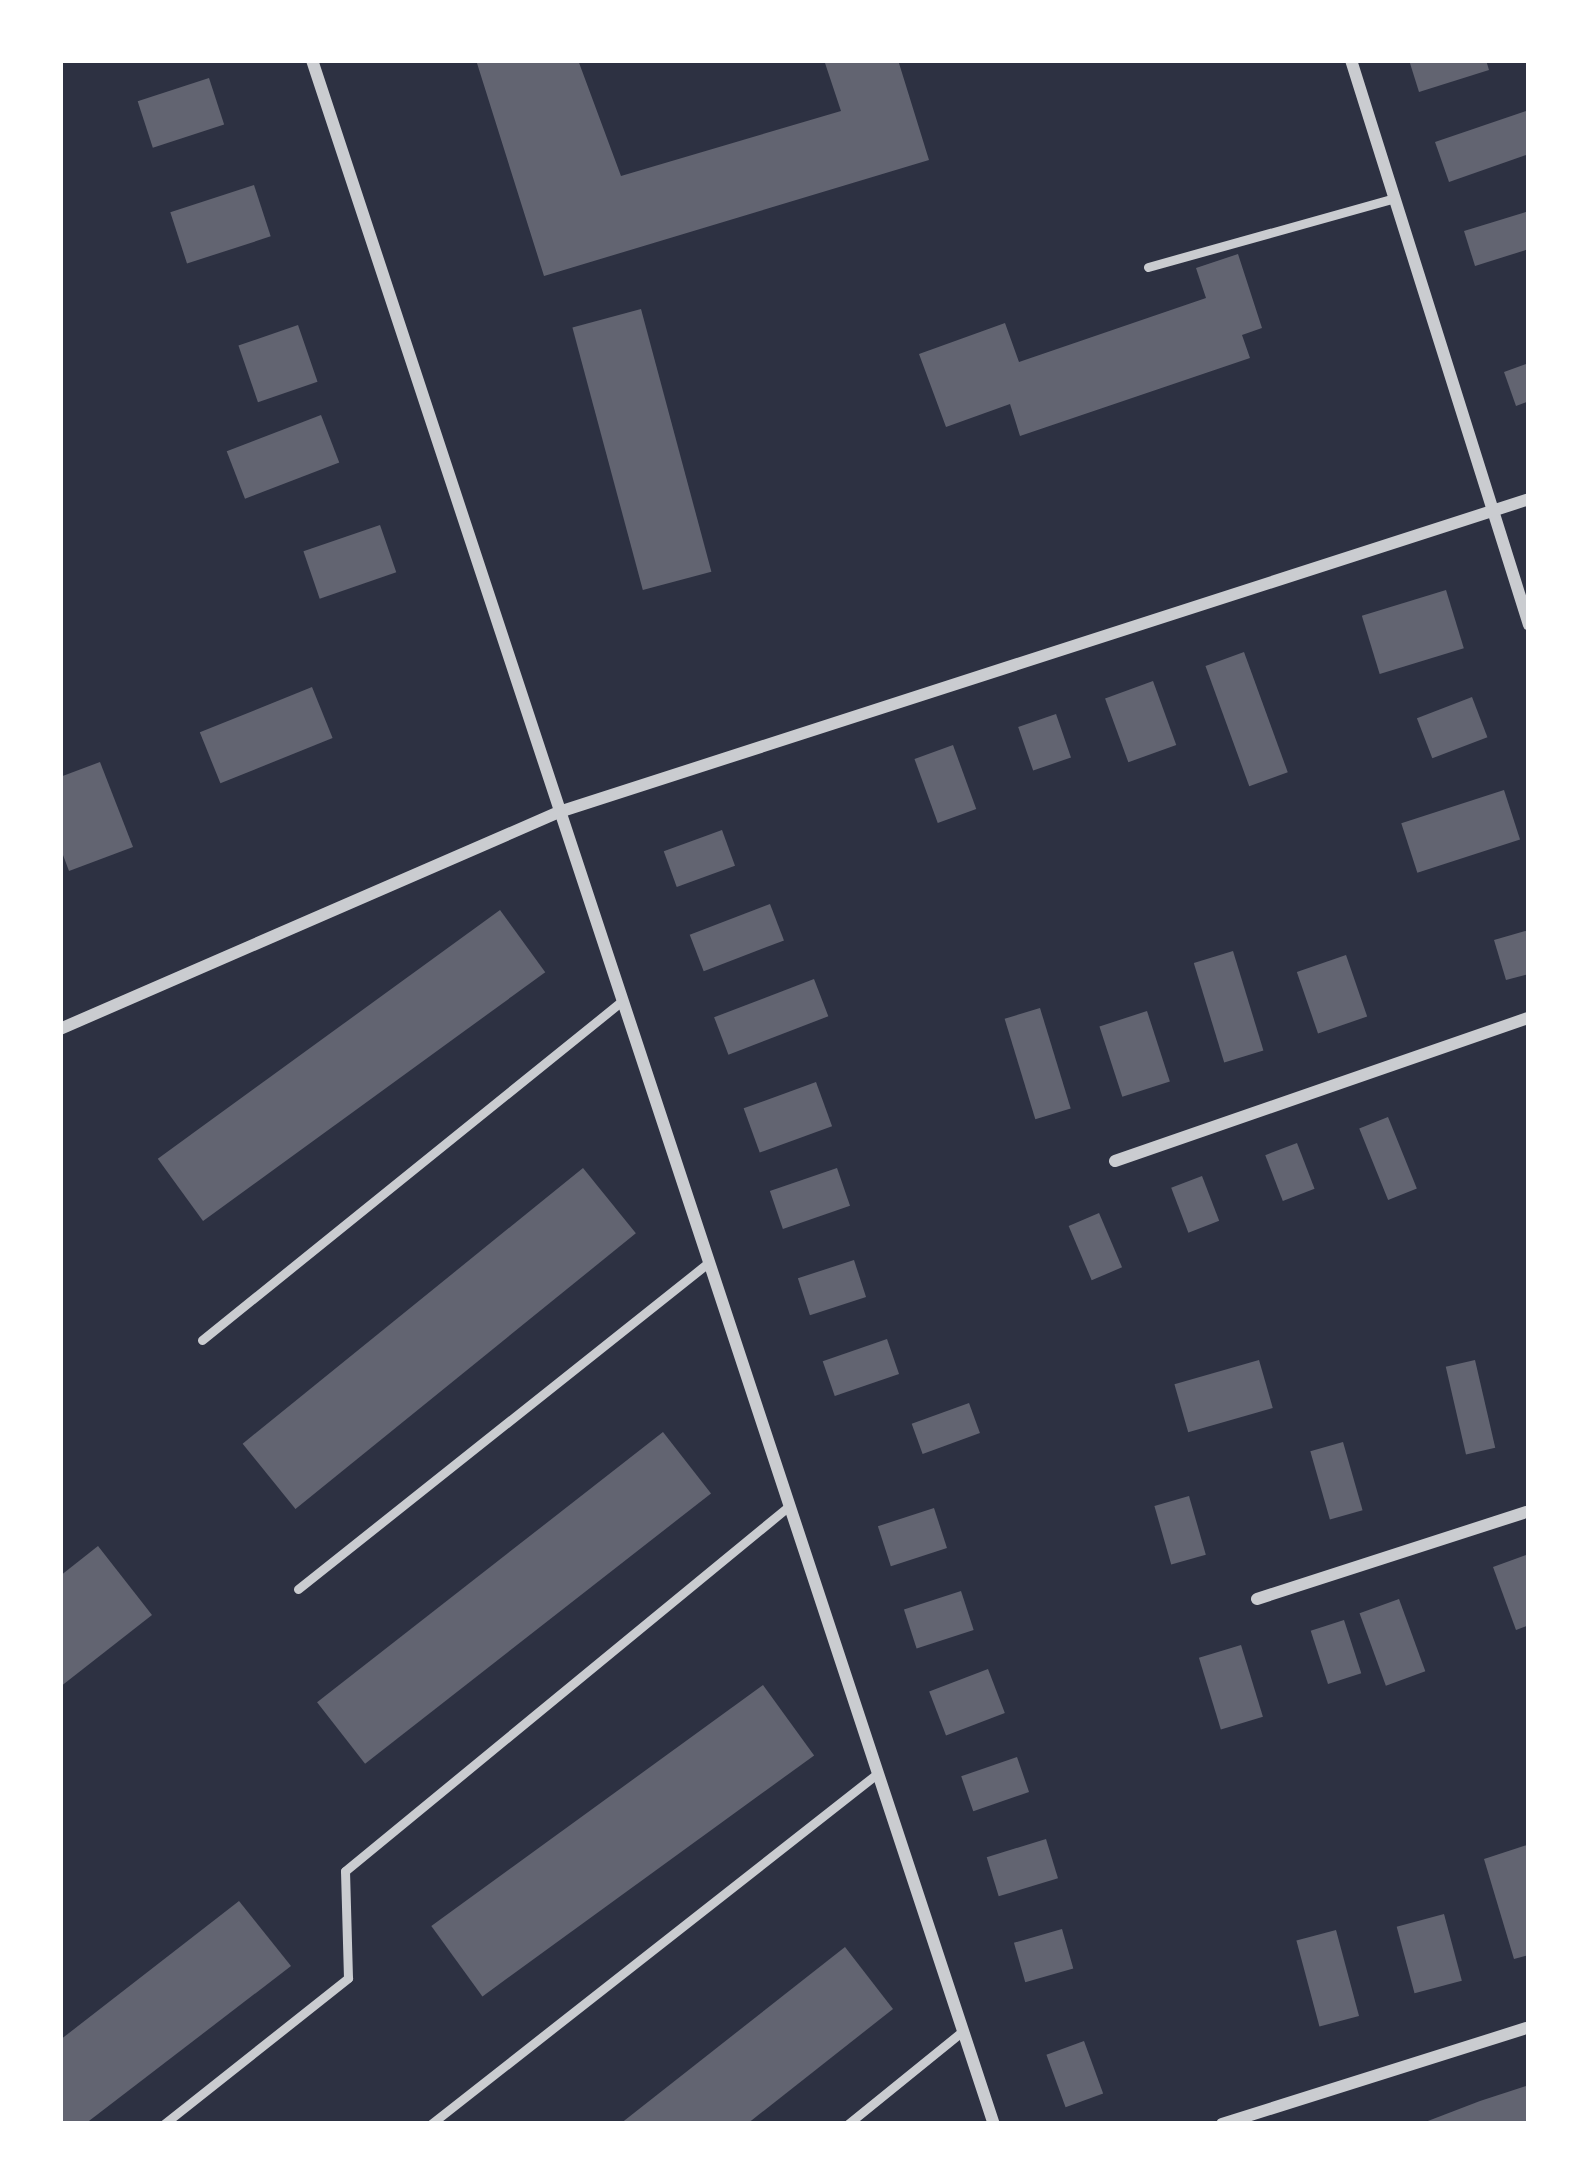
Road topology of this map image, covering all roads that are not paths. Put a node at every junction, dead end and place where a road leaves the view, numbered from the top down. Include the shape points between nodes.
1 (313, 60) edge
2 (1351, 60) edge
3 (1395, 198) junction
4 (1148, 267) dead end
5 (1529, 500) edge
6 (1494, 512) junction
7 (1529, 626) edge
8 (559, 812) junction
9 (622, 1001) junction
10 (1529, 1018) edge
11 (60, 1029) edge
12 (1115, 1161) dead end
13 (708, 1263) junction
14 (202, 1340) dead end
15 (789, 1506) junction
16 (1529, 1511) edge
17 (298, 1589) dead end
18 (1257, 1599) dead end
19 (878, 1773) junction
20 (1529, 2026) edge
21 (963, 2031) junction
22 (164, 2124) edge
23 (431, 2124) edge
24 (848, 2124) edge
25 (994, 2124) edge
26 (1222, 2124) edge

1 - 8 street
2 - 3 street
3 - 4 lane
3 - 6 street
5 - 6 street
6 - 7 street
6 - 8 street
8 - 9 street
8 - 11 street
9 - 13 street
9 - 14 lane
10 - 12 street
13 - 15 street
13 - 17 lane
15 - 19 street
15 - 22 lane via 345,1871 348,1978
16 - 18 street
19 - 21 street
19 - 23 lane
20 - 26 street
21 - 24 lane
21 - 25 street

